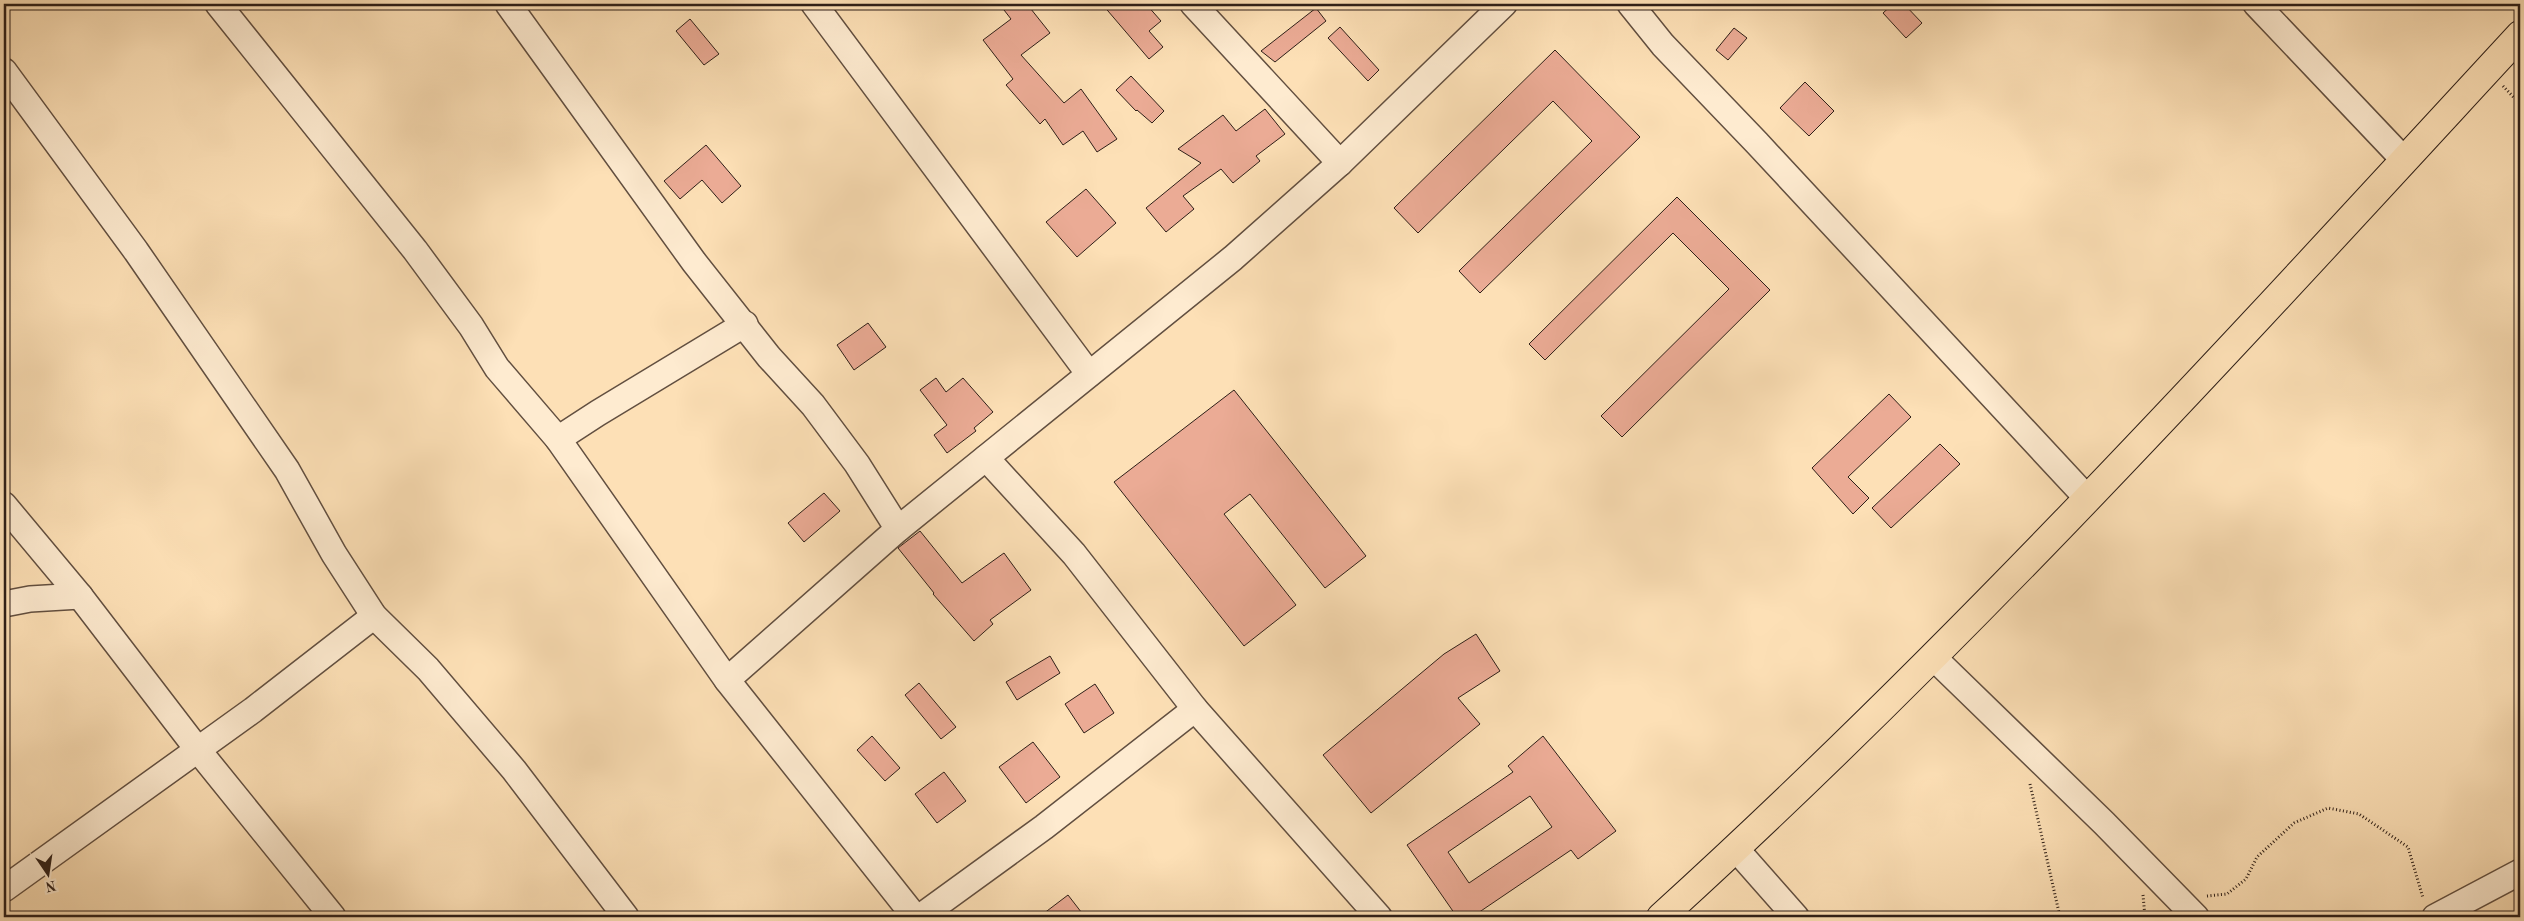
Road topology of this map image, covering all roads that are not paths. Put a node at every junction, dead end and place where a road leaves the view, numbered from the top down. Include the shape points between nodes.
1 (218, 4) edge
2 (508, 4) edge
3 (814, 4) edge
4 (1193, 4) edge
5 (1504, 4) edge
6 (1630, 4) edge
7 (2256, 4) edge
8 (2520, 36) edge
9 (4, 71) edge
10 (2404, 160) junction
11 (1340, 163) junction
12 (745, 324) junction
13 (1089, 374) junction
14 (558, 439) junction
15 (986, 458) junction
16 (2087, 498) junction
17 (4, 505) edge
18 (898, 529) junction
19 (80, 596) junction
20 (4, 604) edge
21 (374, 616) junction
22 (1933, 657) junction
23 (727, 680) junction
24 (1195, 709) junction
25 (198, 750) junction
26 (1736, 849) junction
27 (2520, 872) edge
28 (6, 883) edge
29 (2429, 908) edge
30 (334, 917) edge
31 (626, 917) edge
32 (916, 917) edge
33 (920, 917) edge
34 (1379, 917) edge
35 (1661, 917) edge
36 (1796, 917) edge
37 (2196, 917) edge

1 - 14 street via 415,250 502,374
2 - 12 street via 689,254
3 - 13 street
4 - 11 street
5 - 11 street
6 - 16 street via 1663,45
7 - 10 street
8 - 10 main road
9 - 21 street via 136,251 287,470 334,554
10 - 16 main road
11 - 13 street via 1233,258
12 - 14 street
12 - 18 street via 769,357 819,413 857,464
13 - 15 street
14 - 23 street
15 - 18 street
15 - 24 street via 1074,554
16 - 22 main road
17 - 19 street
18 - 23 street
19 - 20 street
19 - 25 street
21 - 25 street
21 - 31 street via 428,669 514,770
22 - 26 main road
22 - 37 street
23 - 32 street
24 - 33 street via 1044,827
24 - 34 street
25 - 28 street
25 - 30 street
26 - 35 main road
26 - 36 street
27 - 29 street

